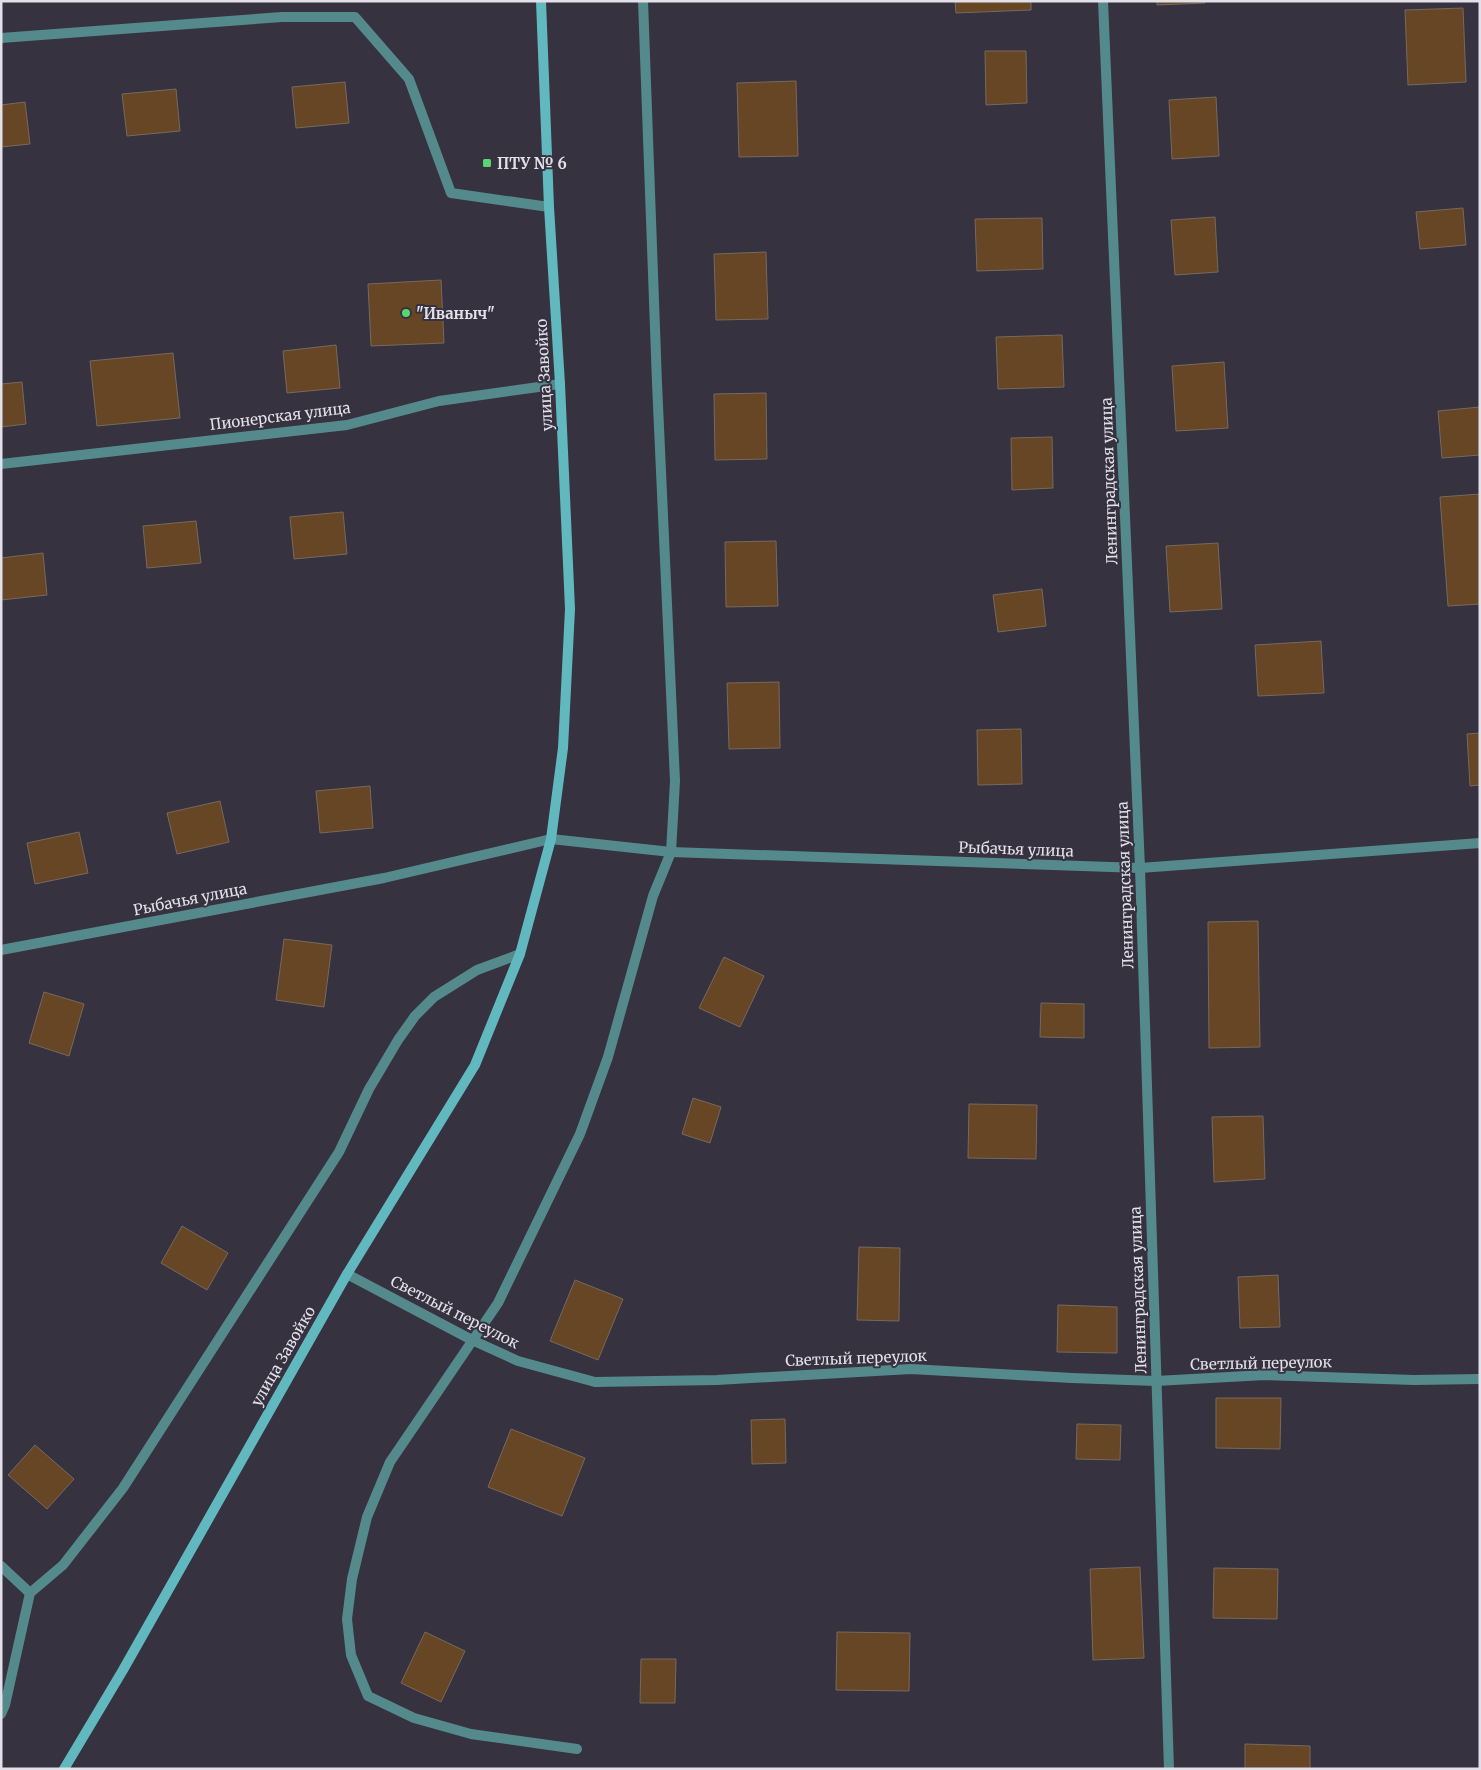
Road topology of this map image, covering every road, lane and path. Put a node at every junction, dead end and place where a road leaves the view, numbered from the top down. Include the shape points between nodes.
1 (541, 1) edge
2 (643, 1) edge
3 (1103, 1) edge
4 (1, 38) edge
5 (549, 207) junction
6 (560, 384) junction
7 (1, 464) edge
8 (551, 839) junction
9 (1480, 843) edge
10 (671, 852) junction
11 (1140, 868) junction
12 (1, 950) edge
13 (520, 954) junction
14 (347, 1274) junction
15 (472, 1340) junction
16 (1480, 1379) edge
17 (1156, 1381) junction
18 (1, 1566) edge
19 (30, 1593) junction
20 (1, 1714) edge
21 (577, 1749) dead end
22 (64, 1769) edge
23 (1168, 1769) edge

1 - 5 main road, улица Завойко
2 - 10 street via 656,383 675,781
3 - 11 street, Ленинградская улица
4 - 5 street via 282,17 356,17 409,79 452,193
5 - 6 main road, улица Завойко
6 - 7 street, Пионерская улица via 439,401 347,425
6 - 8 main road, улица Завойко via 570,609 563,748
8 - 10 street, Рыбачья улица
8 - 12 street, Рыбачья улица via 384,878
8 - 13 main road, улица Завойко
9 - 11 street, Рыбачья улица
10 - 11 street, Рыбачья улица
10 - 15 street via 654,896 608,1057 580,1134 498,1303
11 - 17 street, Ленинградская улица
13 - 14 main road, улица Завойко via 475,1065
13 - 19 street via 477,970 434,997 415,1016 369,1089 339,1152 123,1488 62,1565
14 - 15 street, Светлый переулок
14 - 22 main road, улица Завойко
15 - 17 street, Светлый переулок via 518,1361 596,1382 717,1380 911,1369
15 - 21 street via 390,1462 367,1517 352,1579 347,1619 351,1656 368,1696 414,1718 471,1734
16 - 17 street, Светлый переулок via 1266,1375
17 - 23 street, Ленинградская улица
18 - 19 street
19 - 20 street

